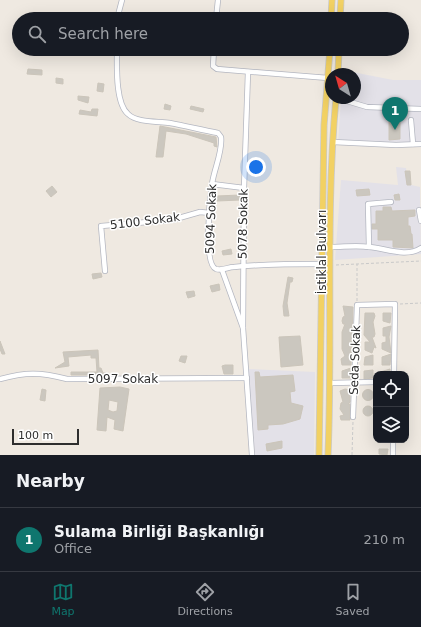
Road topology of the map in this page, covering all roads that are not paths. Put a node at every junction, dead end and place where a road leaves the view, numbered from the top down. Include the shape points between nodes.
1 (122, 0) edge
2 (218, 0) edge
3 (332, 0) edge
4 (341, 0) edge
5 (119, 12) edge
6 (217, 12) edge
7 (331, 12) edge
8 (340, 12) edge
9 (117, 56) edge
10 (214, 56) edge
11 (330, 56) edge
12 (339, 56) edge
13 (329, 68) edge
14 (338, 68) edge
15 (248, 72) junction
16 (325, 78) edge
17 (326, 104) edge
18 (336, 104) edge
19 (357, 104) edge
20 (421, 109) edge
21 (411, 120) dead end
22 (333, 142) junction
23 (413, 144) junction
24 (421, 144) edge
25 (212, 184) junction
26 (244, 188) junction
27 (391, 202) dead end
28 (420, 210) dead end
29 (210, 212) junction
30 (421, 221) edge
31 (369, 246) junction
32 (331, 247) junction
33 (421, 248) edge
34 (322, 264) junction
35 (242, 266) junction
36 (222, 270) junction
37 (104, 271) dead end
38 (243, 328) junction
39 (394, 371) edge
40 (247, 378) junction
41 (0, 379) edge
42 (354, 382) junction
43 (373, 382) edge
44 (331, 383) junction
45 (352, 417) road end
46 (393, 443) edge
47 (252, 455) edge
48 (319, 455) edge
49 (328, 455) edge
50 (393, 455) edge

1 - 5 street
2 - 6 street
3 - 7 main road
4 - 8 main road
9 - 25 street, 5094 Sokak via 118,85 129,115 220,134 222,138
10 - 15 street via 214,68
11 - 13 main road, İstiklal Bulvarı
12 - 14 main road
15 - 16 street
15 - 26 street, 5078 Sokak
17 - 34 main road, İstiklal Bulvarı
18 - 22 main road, İstiklal Bulvarı
19 - 20 street via 368,107
21 - 23 street
22 - 23 street
22 - 32 main road, İstiklal Bulvarı
23 - 24 street
25 - 26 street
25 - 29 street, 5094 Sokak
26 - 35 street, 5078 Sokak
27 - 31 street via 368,204
28 - 30 street
29 - 36 street, 5094 Sokak via 210,263 215,269
29 - 37 street, 5100 Sokak via 200,212 172,220 101,226
31 - 32 street
31 - 33 street via 395,252 416,251
32 - 44 main road, İstiklal Bulvarı
34 - 35 street
34 - 48 main road, İstiklal Bulvarı
35 - 36 street
35 - 38 street, 5078 Sokak
36 - 38 street, 5094 Sokak
38 - 40 street, 5094 Sokak
39 - 42 street, Seda Sokak via 395,304 356,305
40 - 41 street, 5097 Sokak via 74,379 43,373
40 - 47 street, 5094 Sokak
42 - 43 street
42 - 44 street
42 - 45 street, Seda Sokak
44 - 49 main road, İstiklal Bulvarı
46 - 50 street

